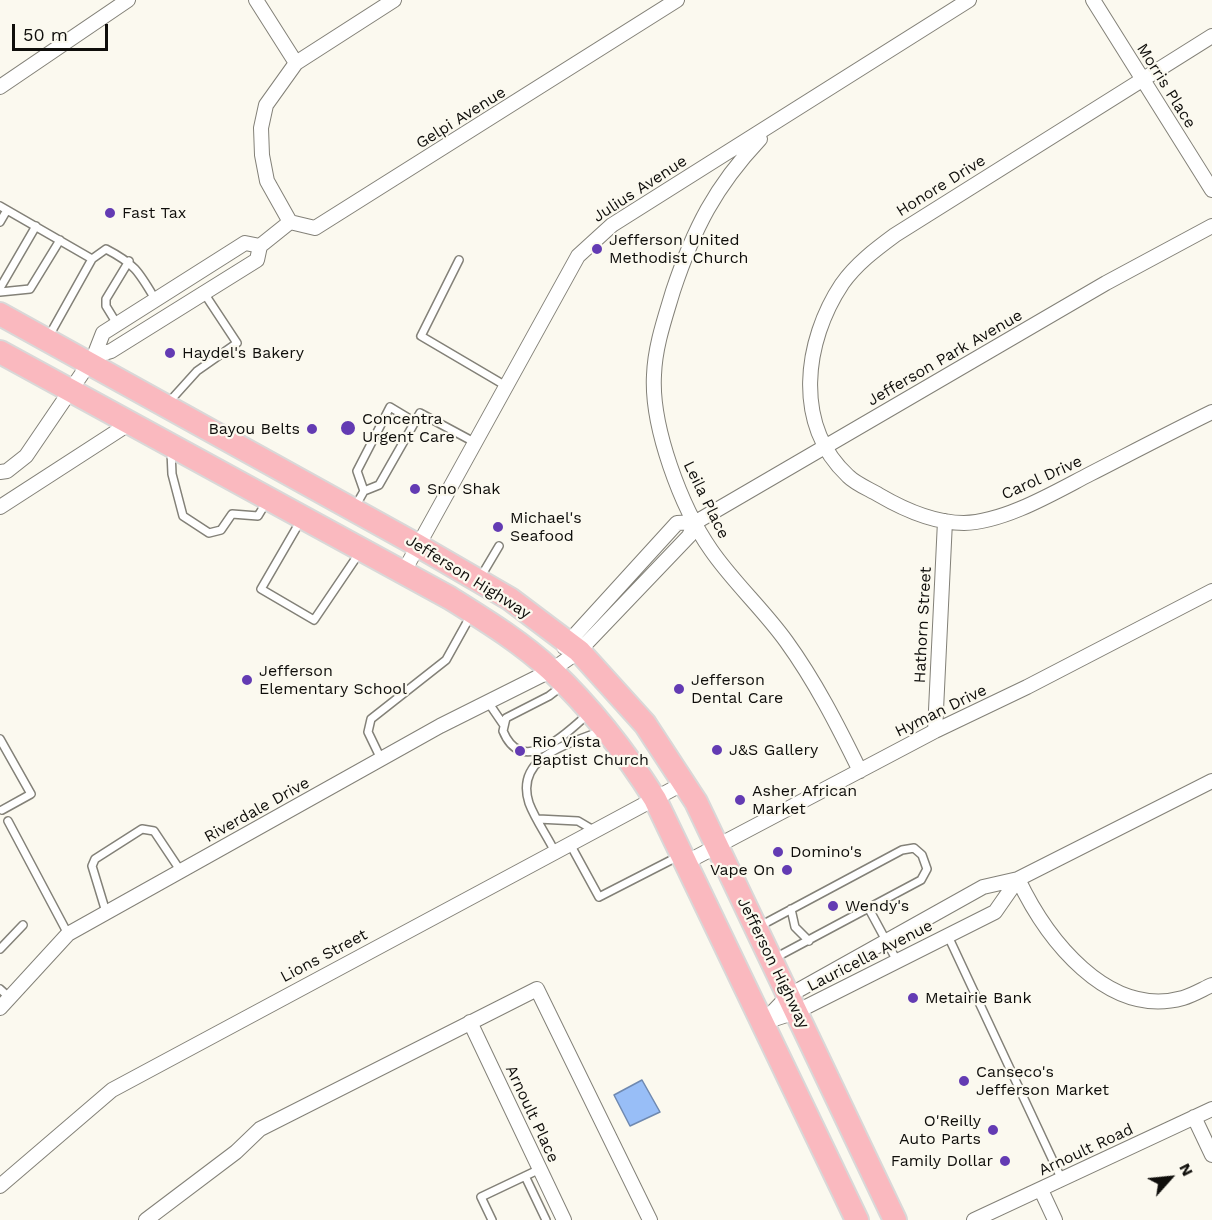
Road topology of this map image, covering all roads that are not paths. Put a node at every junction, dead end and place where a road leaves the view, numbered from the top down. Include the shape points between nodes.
1 (128, 0) edge
2 (256, 0) edge
3 (394, 0) edge
4 (677, 0) edge
5 (969, 0) edge
6 (1093, 0) edge
7 (1212, 36) edge
8 (296, 63) junction
9 (1142, 81) junction
10 (0, 87) edge
11 (773, 125) junction
12 (1212, 190) edge
13 (4, 208) edge
14 (0, 222) edge
15 (290, 222) junction
16 (36, 226) junction
17 (1212, 226) edge
18 (60, 240) junction
19 (260, 246) junction
20 (92, 259) junction
21 (459, 260) dead end
22 (129, 261) junction
23 (0, 290) edge
24 (204, 293) junction
25 (155, 298) junction
26 (0, 315) edge
27 (117, 324) junction
28 (47, 340) junction
29 (1, 354) edge
30 (92, 359) junction
31 (506, 386) junction
32 (69, 390) junction
33 (165, 406) junction
34 (1212, 412) edge
35 (415, 422) junction
36 (130, 423) junction
37 (474, 442) junction
38 (172, 446) junction
39 (825, 447) junction
40 (0, 472) edge
41 (268, 498) junction
42 (359, 501) junction
43 (0, 507) edge
44 (302, 518) junction
45 (945, 521) junction
46 (696, 522) junction
47 (417, 545) junction
48 (499, 546) dead end
49 (361, 550) junction
50 (403, 573) junction
51 (478, 581) junction
52 (1212, 591) edge
53 (472, 612) junction
54 (573, 646) junction
55 (558, 677) junction
56 (488, 702) junction
57 (589, 712) junction
58 (503, 724) junction
59 (604, 729) junction
60 (935, 731) junction
61 (0, 739) edge
62 (381, 759) junction
63 (860, 771) junction
64 (1212, 781) edge
65 (684, 783) junction
66 (654, 799) junction
67 (4, 813) edge
68 (538, 819) junction
69 (595, 831) junction
70 (570, 844) junction
71 (718, 848) junction
72 (555, 852) junction
73 (683, 859) junction
74 (180, 870) junction
75 (1018, 879) junction
76 (791, 909) junction
77 (869, 909) junction
78 (106, 912) junction
79 (23, 925) dead end
80 (756, 928) junction
81 (68, 934) junction
82 (948, 936) junction
83 (809, 940) junction
84 (887, 941) junction
85 (0, 949) edge
86 (771, 960) junction
87 (897, 961) junction
88 (1212, 985) edge
89 (3, 998) edge
90 (792, 1004) junction
91 (470, 1022) junction
92 (762, 1023) junction
93 (1212, 1109) edge
94 (1194, 1117) junction
95 (1212, 1155) edge
96 (540, 1169) junction
97 (525, 1176) junction
98 (1062, 1180) junction
99 (0, 1186) edge
100 (1041, 1190) junction
101 (164, 1206) junction
102 (146, 1220) edge
103 (171, 1220) edge
104 (492, 1220) edge
105 (546, 1220) edge
106 (564, 1220) edge
107 (650, 1220) edge
108 (857, 1220) edge
109 (895, 1220) edge
110 (974, 1220) edge
111 (1055, 1220) edge

1 - 10 street
2 - 8 street
3 - 8 street
4 - 15 street, Gelpi Avenue via 315,228
5 - 11 street, Julius Avenue
6 - 9 street, Morris Place
7 - 9 street, Honore Drive
8 - 15 street via 266,105 261,128 267,181
9 - 12 street, Morris Place
9 - 39 street, Honore Drive via 895,235 842,284 818,333 809,372 810,404
11 - 31 street, Julius Avenue via 612,225 587,246
11 - 46 street, Leila Place via 731,170 700,218 663,324 654,375 657,416 678,487
13 - 14 lane
13 - 16 lane
15 - 19 street
16 - 18 lane
16 - 23 lane
17 - 39 street, Jefferson Park Avenue via 1106,283
18 - 20 lane
18 - 23 lane via 30,289
19 - 24 street via 257,260
19 - 25 street via 245,243
20 - 22 lane via 106,249
20 - 28 lane
21 - 31 lane via 421,336
22 - 25 lane
22 - 27 lane via 106,299
24 - 30 street
24 - 33 lane via 237,344 197,371
25 - 27 street
26 - 28 main road, Jefferson Highway
27 - 30 street via 103,333
28 - 30 main road, Jefferson Highway
29 - 32 main road, Jefferson Highway
30 - 32 street
30 - 33 main road, Jefferson Highway
31 - 37 street, Julius Avenue
32 - 36 main road, Jefferson Highway
32 - 40 street via 26,456
33 - 42 main road, Jefferson Highway
34 - 45 street, Carol Drive via 1035,502 966,523
35 - 37 lane via 420,413
35 - 42 lane via 379,484
35 - 42 lane via 390,407 357,471
36 - 38 main road, Jefferson Highway
36 - 43 street
37 - 47 street, Julius Avenue
38 - 41 main road, Jefferson Highway
38 - 41 lane via 172,474 183,516 209,533 221,530 232,514 258,516
39 - 45 street, Carol Drive via 848,476 897,506
39 - 46 street, Jefferson Park Avenue
41 - 44 main road, Jefferson Highway
42 - 47 main road, Jefferson Highway
44 - 49 main road, Jefferson Highway
44 - 49 lane via 261,589 314,620
45 - 60 street, Hathorn Street
46 - 54 street, Jefferson Park Avenue via 689,536
46 - 63 street, Leila Place via 710,550 786,640 829,709
47 - 50 street, Julius Avenue
47 - 51 main road, Jefferson Highway
48 - 51 lane
49 - 50 main road, Jefferson Highway
50 - 53 main road, Jefferson Highway
51 - 54 main road, Jefferson Highway via 510,599
52 - 60 street, Hyman Drive
53 - 55 main road, Jefferson Highway via 503,631
53 - 62 lane via 446,660 371,719 368,732
54 - 55 street, Jefferson Park Avenue
54 - 65 main road, Jefferson Highway via 645,724
55 - 56 street, Riverdale Drive
55 - 57 main road, Jefferson Highway
55 - 58 lane via 549,696 512,714
56 - 58 lane
56 - 62 street, Riverdale Drive
57 - 58 lane via 566,734 528,753 519,751 506,738
57 - 59 main road, Jefferson Highway
59 - 66 main road, Jefferson Highway via 626,753
59 - 68 lane via 563,745 532,767 526,789
60 - 63 street, Hyman Drive
61 - 67 lane via 31,794
62 - 74 street, Riverdale Drive
63 - 71 street, Hyman Drive
64 - 75 street, Lauricella Avenue
65 - 66 street, Lions Street
65 - 71 main road, Jefferson Highway
66 - 69 street, Lions Street
66 - 73 main road, Jefferson Highway
67 - 81 lane
68 - 69 lane via 578,822
68 - 72 lane
69 - 70 street, Lions Street
70 - 72 street, Lions Street
70 - 73 lane via 599,897
71 - 73 street, Hyman Drive
71 - 80 main road, Jefferson Highway
72 - 99 street, Lions Street via 112,1090
73 - 92 main road, Jefferson Highway
74 - 78 street, Riverdale Drive
74 - 78 lane via 154,831 142,829 95,859 92,866
75 - 82 street, Lauricella Avenue via 995,912
75 - 84 street, Lauricella Avenue via 983,887
75 - 88 street via 1047,933 1072,960 1109,987 1136,1000 1159,1000 1182,998
76 - 77 lane via 903,850 914,848 922,855 927,869 921,880
76 - 80 lane
76 - 83 lane via 795,927
77 - 83 lane
77 - 84 lane
78 - 81 street, Riverdale Drive
79 - 85 lane
80 - 86 main road, Jefferson Highway
81 - 89 street, Riverdale Drive
82 - 87 street, Lauricella Avenue
82 - 98 lane
83 - 86 lane
84 - 87 lane
84 - 90 street, Lauricella Avenue
86 - 90 main road, Jefferson Highway
87 - 90 street, Lauricella Avenue
90 - 92 street, Lauricella Avenue
90 - 109 main road, Jefferson Highway
91 - 96 street, Arnoult Place
91 - 101 street via 260,1129
91 - 107 street via 537,989
92 - 108 main road, Jefferson Highway
93 - 94 street, Arnoult Road
94 - 95 street
94 - 98 street, Arnoult Road
96 - 97 lane
96 - 106 street, Arnoult Place
97 - 104 lane via 481,1197
97 - 105 lane
98 - 100 street, Arnoult Road
100 - 110 street, Arnoult Road
100 - 111 street
101 - 102 street
101 - 103 street

